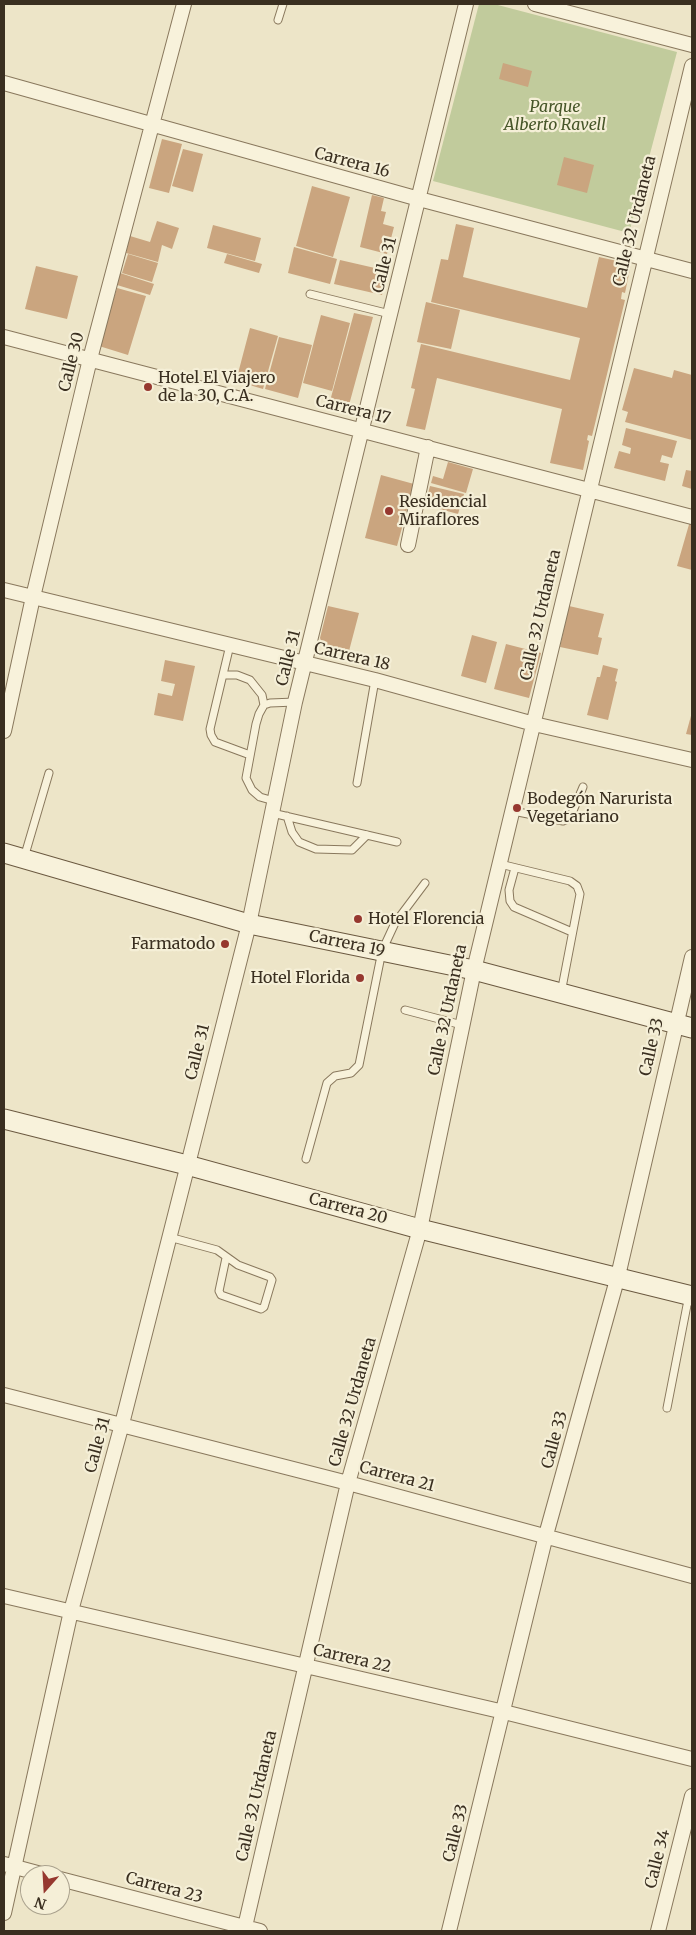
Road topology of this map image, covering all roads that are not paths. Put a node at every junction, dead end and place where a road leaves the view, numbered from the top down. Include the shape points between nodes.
1 (184, 4) edge
2 (283, 4) edge
3 (466, 4) edge
4 (536, 4) edge
5 (278, 20) dead end
6 (692, 45) edge
7 (692, 66) edge
8 (4, 83) edge
9 (153, 126) junction
10 (419, 199) junction
11 (644, 258) junction
12 (692, 271) edge
13 (310, 294) dead end
14 (391, 314) junction
15 (4, 337) edge
16 (90, 360) junction
17 (361, 430) junction
18 (428, 447) junction
19 (588, 490) junction
20 (692, 517) edge
21 (408, 544) dead end
22 (4, 590) edge
23 (33, 597) junction
24 (230, 644) junction
25 (306, 664) junction
26 (223, 675) junction
27 (375, 680) junction
28 (295, 702) junction
29 (264, 705) junction
30 (5, 723) edge
31 (534, 724) junction
32 (250, 755) junction
33 (692, 760) edge
34 (48, 773) dead end
35 (357, 783) dead end
36 (583, 786) dead end
37 (273, 807) junction
38 (513, 811) junction
39 (287, 816) junction
40 (367, 835) junction
41 (398, 842) dead end
42 (4, 853) edge
43 (24, 858) junction
44 (500, 864) junction
45 (515, 868) junction
46 (425, 883) dead end
47 (249, 924) junction
48 (572, 932) junction
49 (382, 951) junction
50 (692, 957) edge
51 (474, 970) junction
52 (561, 994) junction
53 (405, 1010) dead end
54 (462, 1024) junction
55 (684, 1026) edge
56 (4, 1119) edge
57 (306, 1159) dead end
58 (187, 1165) junction
59 (420, 1229) junction
60 (169, 1237) junction
61 (226, 1258) junction
62 (618, 1276) junction
63 (691, 1295) edge
64 (4, 1395) edge
65 (667, 1408) dead end
66 (122, 1424) junction
67 (348, 1482) junction
68 (546, 1535) junction
69 (692, 1576) edge
70 (4, 1596) edge
71 (71, 1610) junction
72 (304, 1666) junction
73 (504, 1712) junction
74 (692, 1760) edge
75 (692, 1796) edge
76 (9, 1866) edge
77 (70, 1882) edge
78 (4, 1913) edge
79 (245, 1930) edge
80 (260, 1931) edge
81 (449, 1931) edge
82 (658, 1931) edge

1 - 9 street, Calle 30
2 - 5 lane
3 - 10 street, Calle 31
4 - 6 street
7 - 11 street, Calle 32 Urdaneta
8 - 9 street, Carrera 16
9 - 10 street, Carrera 16
9 - 16 street, Calle 30
10 - 11 street, Carrera 16
10 - 14 street, Calle 31
11 - 12 street, Carrera 16
11 - 19 street, Calle 32 Urdaneta
13 - 14 lane
14 - 17 street, Calle 31
15 - 16 street, Carrera 17
16 - 17 street, Carrera 17
16 - 23 street, Calle 30
17 - 18 street, Carrera 17
17 - 25 street, Calle 31
18 - 19 street, Carrera 17
18 - 21 street
19 - 20 street, Carrera 17
19 - 31 street, Calle 32 Urdaneta
22 - 23 street, Carrera 18
23 - 24 street, Carrera 18
23 - 30 street, Calle 30
24 - 25 street, Carrera 18
24 - 26 lane
25 - 27 street, Carrera 18
25 - 28 street, Calle 31
26 - 29 lane via 237,675 250,680 262,695
26 - 32 lane via 211,735 215,742
27 - 31 street, Carrera 18
27 - 35 lane
28 - 29 lane
28 - 37 street, Calle 31
29 - 32 lane via 258,714
31 - 33 street, Carrera 18
31 - 38 street, Calle 32 Urdaneta
32 - 37 lane via 246,778 252,790
34 - 43 lane
36 - 38 lane via 570,818 563,821
37 - 39 lane
37 - 47 street, Calle 31
38 - 44 street, Calle 32 Urdaneta
39 - 40 lane
39 - 40 lane via 299,842 316,849 352,850
40 - 41 lane
42 - 43 street, Carrera 19
43 - 47 street, Carrera 19
44 - 45 lane
44 - 51 street, Calle 32 Urdaneta
45 - 48 lane via 509,890 514,907
45 - 48 lane via 570,881 577,886 580,894
46 - 49 lane via 395,924
47 - 49 street, Carrera 19
47 - 58 street, Calle 31
48 - 52 lane
49 - 51 street, Carrera 19
49 - 57 lane via 360,1065 352,1073 335,1076 327,1083
50 - 55 street, Calle 33
51 - 52 street, Carrera 19
51 - 54 street, Calle 32 Urdaneta
52 - 55 street, Carrera 19
53 - 54 lane
54 - 59 street, Calle 32 Urdaneta
55 - 62 street, Calle 33
56 - 58 street, Carrera 20
58 - 59 street, Carrera 20
58 - 60 street, Calle 31
59 - 62 street, Carrera 20
59 - 67 street, Calle 32 Urdaneta
60 - 61 lane via 217,1250
60 - 66 street, Calle 31
61 - 61 lane via 270,1277 272,1280 264,1307 261,1309 221,1295 219,1291
62 - 63 street, Carrera 20
62 - 68 street, Calle 33
63 - 65 lane
64 - 66 street, Carrera 21
66 - 67 street, Carrera 21
66 - 71 street, Calle 31
67 - 68 street, Carrera 21
67 - 72 street, Calle 32 Urdaneta
68 - 69 street, Carrera 21
68 - 73 street, Calle 33
70 - 71 street, Carrera 22
71 - 72 street, Carrera 22
71 - 76 street, Calle 31
72 - 73 street, Carrera 22
72 - 79 street, Calle 32 Urdaneta
73 - 74 street, Carrera 22
73 - 81 street, Calle 33
75 - 82 street, Calle 34
76 - 78 street, Calle 31
77 - 79 street, Carrera 23
79 - 80 street, Carrera 23

